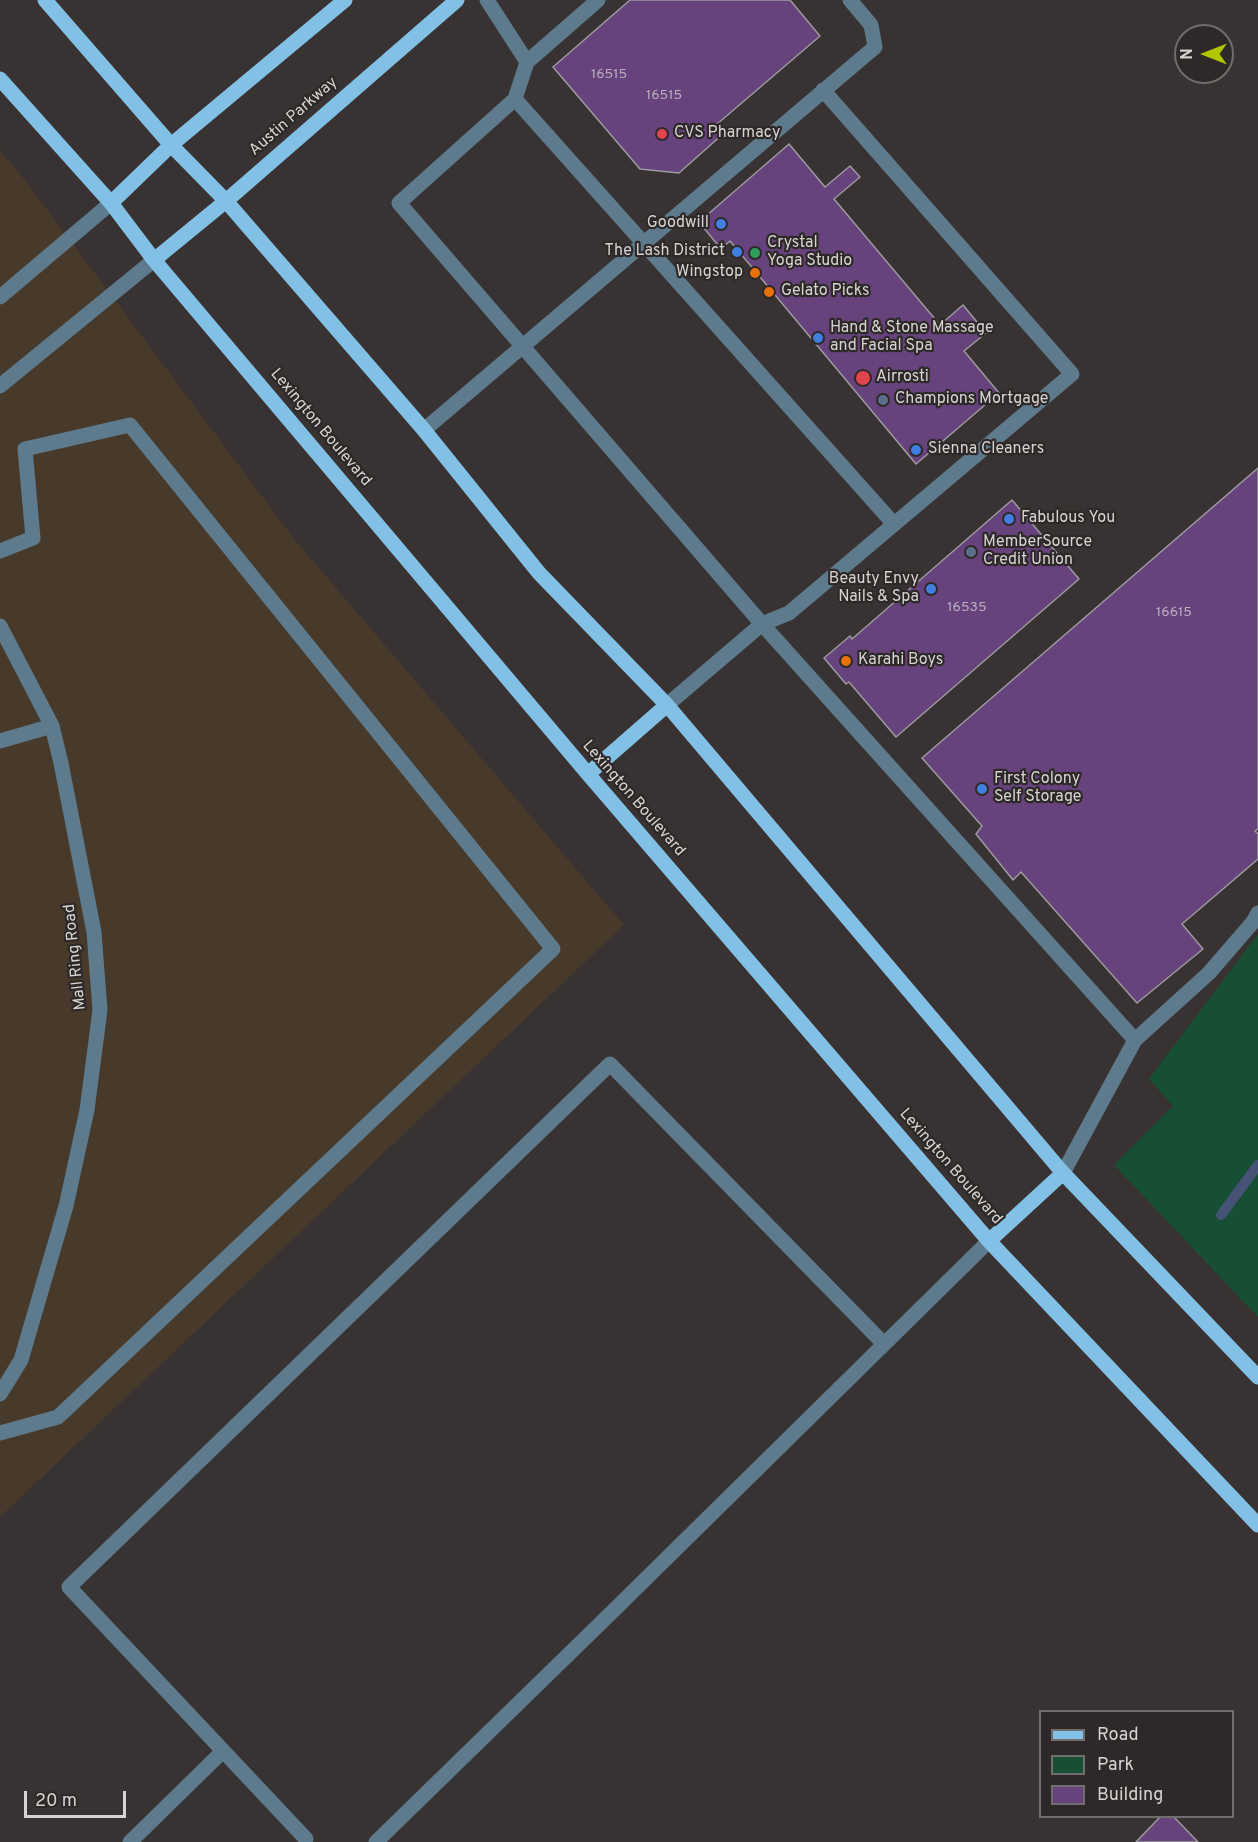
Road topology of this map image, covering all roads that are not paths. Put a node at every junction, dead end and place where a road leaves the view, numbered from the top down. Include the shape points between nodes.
1 (45, 0) edge
2 (345, 0) edge
3 (457, 0) edge
4 (487, 0) edge
5 (598, 0) edge
6 (850, 0) edge
7 (527, 62) junction
8 (0, 80) edge
9 (824, 90) junction
10 (515, 99) junction
11 (171, 145) junction
12 (226, 201) junction
13 (111, 203) junction
14 (644, 243) junction
15 (154, 260) junction
16 (0, 297) edge
17 (523, 346) junction
18 (0, 386) edge
19 (424, 430) junction
20 (893, 523) junction
21 (0, 551) edge
22 (762, 624) junction
23 (0, 626) edge
24 (667, 705) junction
25 (52, 726) junction
26 (0, 741) edge
27 (588, 774) junction
28 (1258, 913) edge
29 (1135, 1040) junction
30 (1063, 1173) junction
31 (989, 1241) junction
32 (884, 1344) junction
33 (1258, 1377) edge
34 (0, 1394) edge
35 (0, 1434) edge
36 (1258, 1525) edge
37 (223, 1750) junction
38 (306, 1839) dead end
39 (130, 1842) edge
40 (376, 1842) edge

1 - 11 main road
2 - 11 main road
3 - 12 main road, Austin Parkway
4 - 7 street
5 - 7 street
6 - 9 street via 871,25 875,46
7 - 10 street
8 - 13 main road, Lexington Boulevard
9 - 14 street
9 - 20 street via 1072,374
10 - 14 street
10 - 17 street via 399,203
11 - 12 main road
11 - 13 main road
12 - 15 main road, Austin Parkway
12 - 19 main road
13 - 15 main road, Lexington Boulevard
13 - 16 street
14 - 17 street
14 - 20 street
15 - 18 street
15 - 27 main road, Lexington Boulevard
17 - 19 street
17 - 22 street
19 - 24 main road via 539,573
20 - 22 street via 789,613
21 - 35 street via 33,538 25,449 130,425 553,949 58,1417
22 - 24 street
22 - 29 street
23 - 25 street, Mall Ring Road
24 - 27 main road
24 - 30 main road
25 - 26 street
25 - 34 street, Mall Ring Road via 94,932 100,1010 87,1110 66,1206 21,1360
27 - 31 main road, Lexington Boulevard
28 - 29 street via 1209,973
29 - 30 street
30 - 31 main road
30 - 33 main road
31 - 32 street
31 - 36 main road, Lexington Boulevard
32 - 37 street via 610,1065 69,1587
32 - 40 street
37 - 38 street
37 - 39 street

